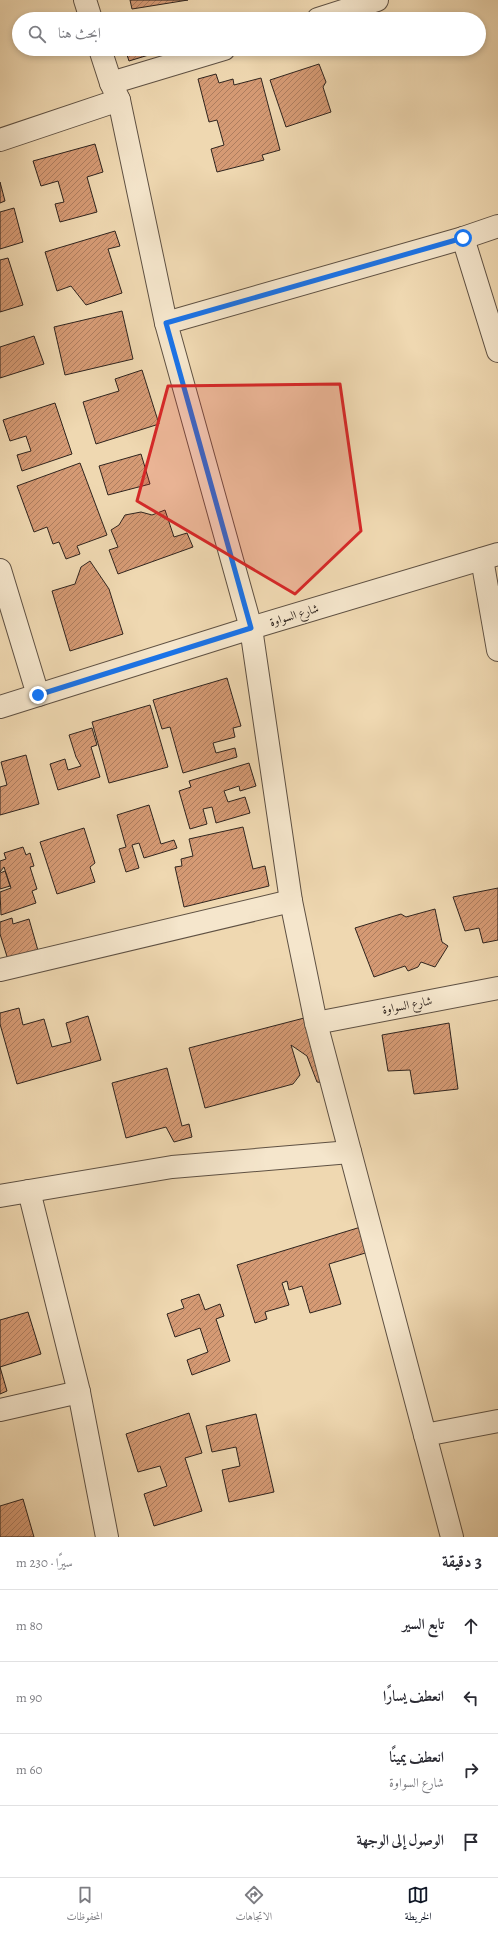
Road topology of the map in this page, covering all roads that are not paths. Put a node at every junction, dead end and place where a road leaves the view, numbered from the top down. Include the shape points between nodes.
1 (85, 0) edge
2 (377, 0) edge
3 (89, 12) edge
4 (340, 12) edge
5 (102, 56) edge
6 (206, 56) edge
7 (115, 91) junction
8 (0, 140) edge
9 (498, 226) edge
10 (463, 238) junction
11 (166, 323) junction
12 (498, 351) edge
13 (490, 556) edge
14 (0, 570) edge
15 (251, 628) junction
16 (498, 650) edge
17 (38, 695) junction
18 (0, 707) edge
19 (291, 901) junction
20 (0, 970) edge
21 (498, 988) edge
22 (316, 1022) junction
23 (350, 1152) junction
24 (29, 1191) junction
25 (0, 1196) edge
26 (79, 1392) junction
27 (0, 1410) edge
28 (498, 1421) edge
29 (425, 1435) junction
30 (107, 1537) edge
31 (452, 1537) edge

1 - 3 street
2 - 4 street
5 - 7 street
6 - 7 street
7 - 8 street
7 - 11 street
9 - 10 street
10 - 11 street
10 - 12 street
11 - 15 street
13 - 15 street, شارع السواوة
13 - 16 street
14 - 17 street
15 - 17 street, شارع السواوة
15 - 19 street
17 - 18 street, شارع السواوة
19 - 20 street
19 - 22 street
21 - 22 street, شارع السواوة
22 - 23 street
23 - 24 street via 172,1167
23 - 29 street
24 - 25 street
24 - 26 street
26 - 27 street
26 - 30 street
28 - 29 street
29 - 31 street

